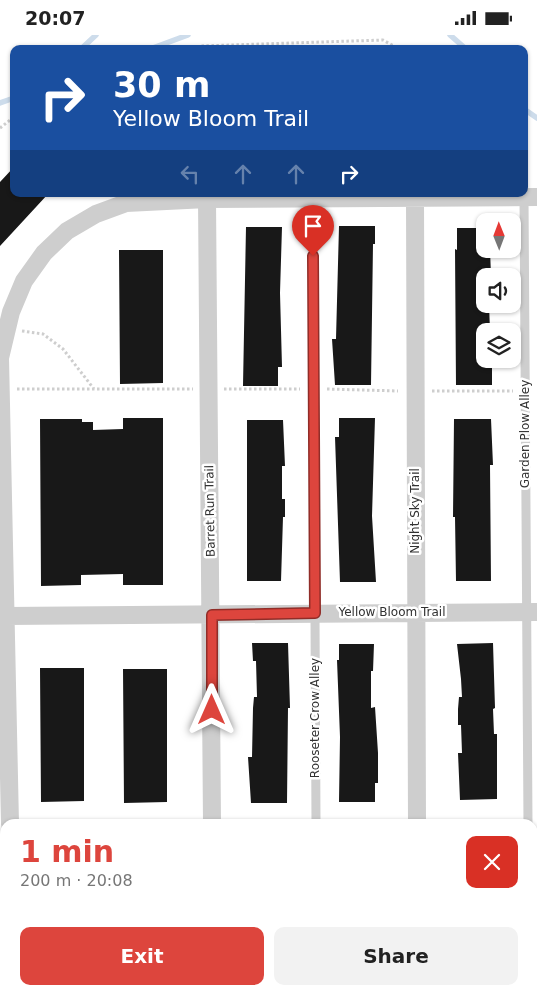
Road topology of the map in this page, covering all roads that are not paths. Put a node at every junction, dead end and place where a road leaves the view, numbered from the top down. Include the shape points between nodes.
1 (530, 197) edge
2 (415, 198) junction
3 (207, 199) junction
4 (313, 199) junction
5 (1, 389) edge
6 (416, 612) junction
7 (531, 612) edge
8 (315, 613) junction
9 (6, 615) junction
10 (212, 615) junction
11 (10, 819) edge
12 (212, 819) edge
13 (316, 819) edge
14 (418, 819) edge
15 (528, 819) edge

1 - 2 street
1 - 7 lane, Garden Plow Alley via 525,391
2 - 4 street
2 - 6 street, Night Sky Trail
3 - 4 street
3 - 5 street via 126,203 96,214 67,231 44,253 24,281 11,312 0,358
3 - 10 street, Barret Run Trail
4 - 8 lane, Rooseter Crow Alley
5 - 9 street
6 - 7 street, Yellow Bloom Trail
6 - 8 street, Yellow Bloom Trail
6 - 14 street, Night Sky Trail
7 - 15 lane, Garden Plow Alley
8 - 10 street, Yellow Bloom Trail
8 - 13 lane, Rooseter Crow Alley
9 - 10 street, Yellow Bloom Trail
9 - 11 street
10 - 12 street, Barret Run Trail

